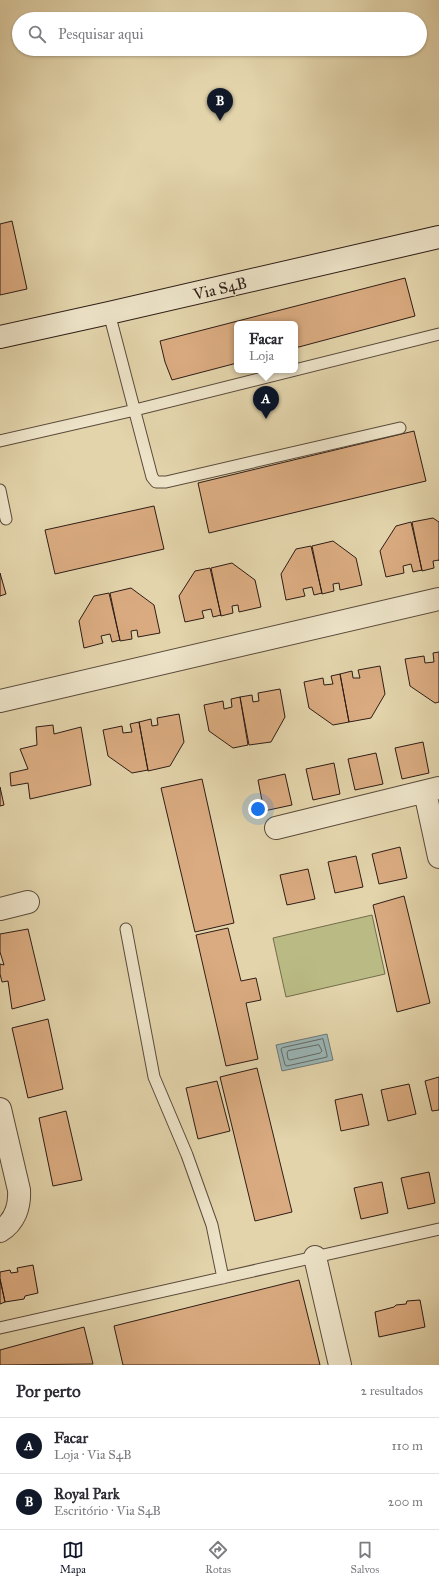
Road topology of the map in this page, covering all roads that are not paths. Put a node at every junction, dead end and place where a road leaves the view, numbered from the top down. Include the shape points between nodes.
1 (439, 237) edge
2 (109, 313) junction
3 (439, 334) edge
4 (0, 337) edge
5 (298, 369) edge
6 (283, 373) edge
7 (135, 410) junction
8 (400, 428) dead end
9 (0, 441) edge
10 (0, 490) edge
11 (6, 519) dead end
12 (439, 599) edge
13 (0, 701) edge
14 (432, 790) edge
15 (276, 828) dead end
16 (439, 857) edge
17 (28, 902) dead end
18 (0, 909) edge
19 (126, 929) dead end
20 (0, 1109) edge
21 (439, 1229) edge
22 (0, 1230) edge
23 (314, 1257) junction
24 (223, 1278) junction
25 (0, 1328) edge
26 (340, 1365) edge

1 - 2 street, Via S4B
2 - 4 street, Via S4B
2 - 7 lane
3 - 5 lane
6 - 7 lane
7 - 8 lane via 152,477 156,482 166,482
7 - 9 lane
10 - 11 lane
12 - 13 street
14 - 15 street
14 - 16 street
17 - 18 street
19 - 24 lane via 154,1077 187,1155 212,1225
20 - 22 street via 20,1200 14,1218
21 - 23 lane
23 - 24 lane
23 - 26 street
24 - 25 lane

